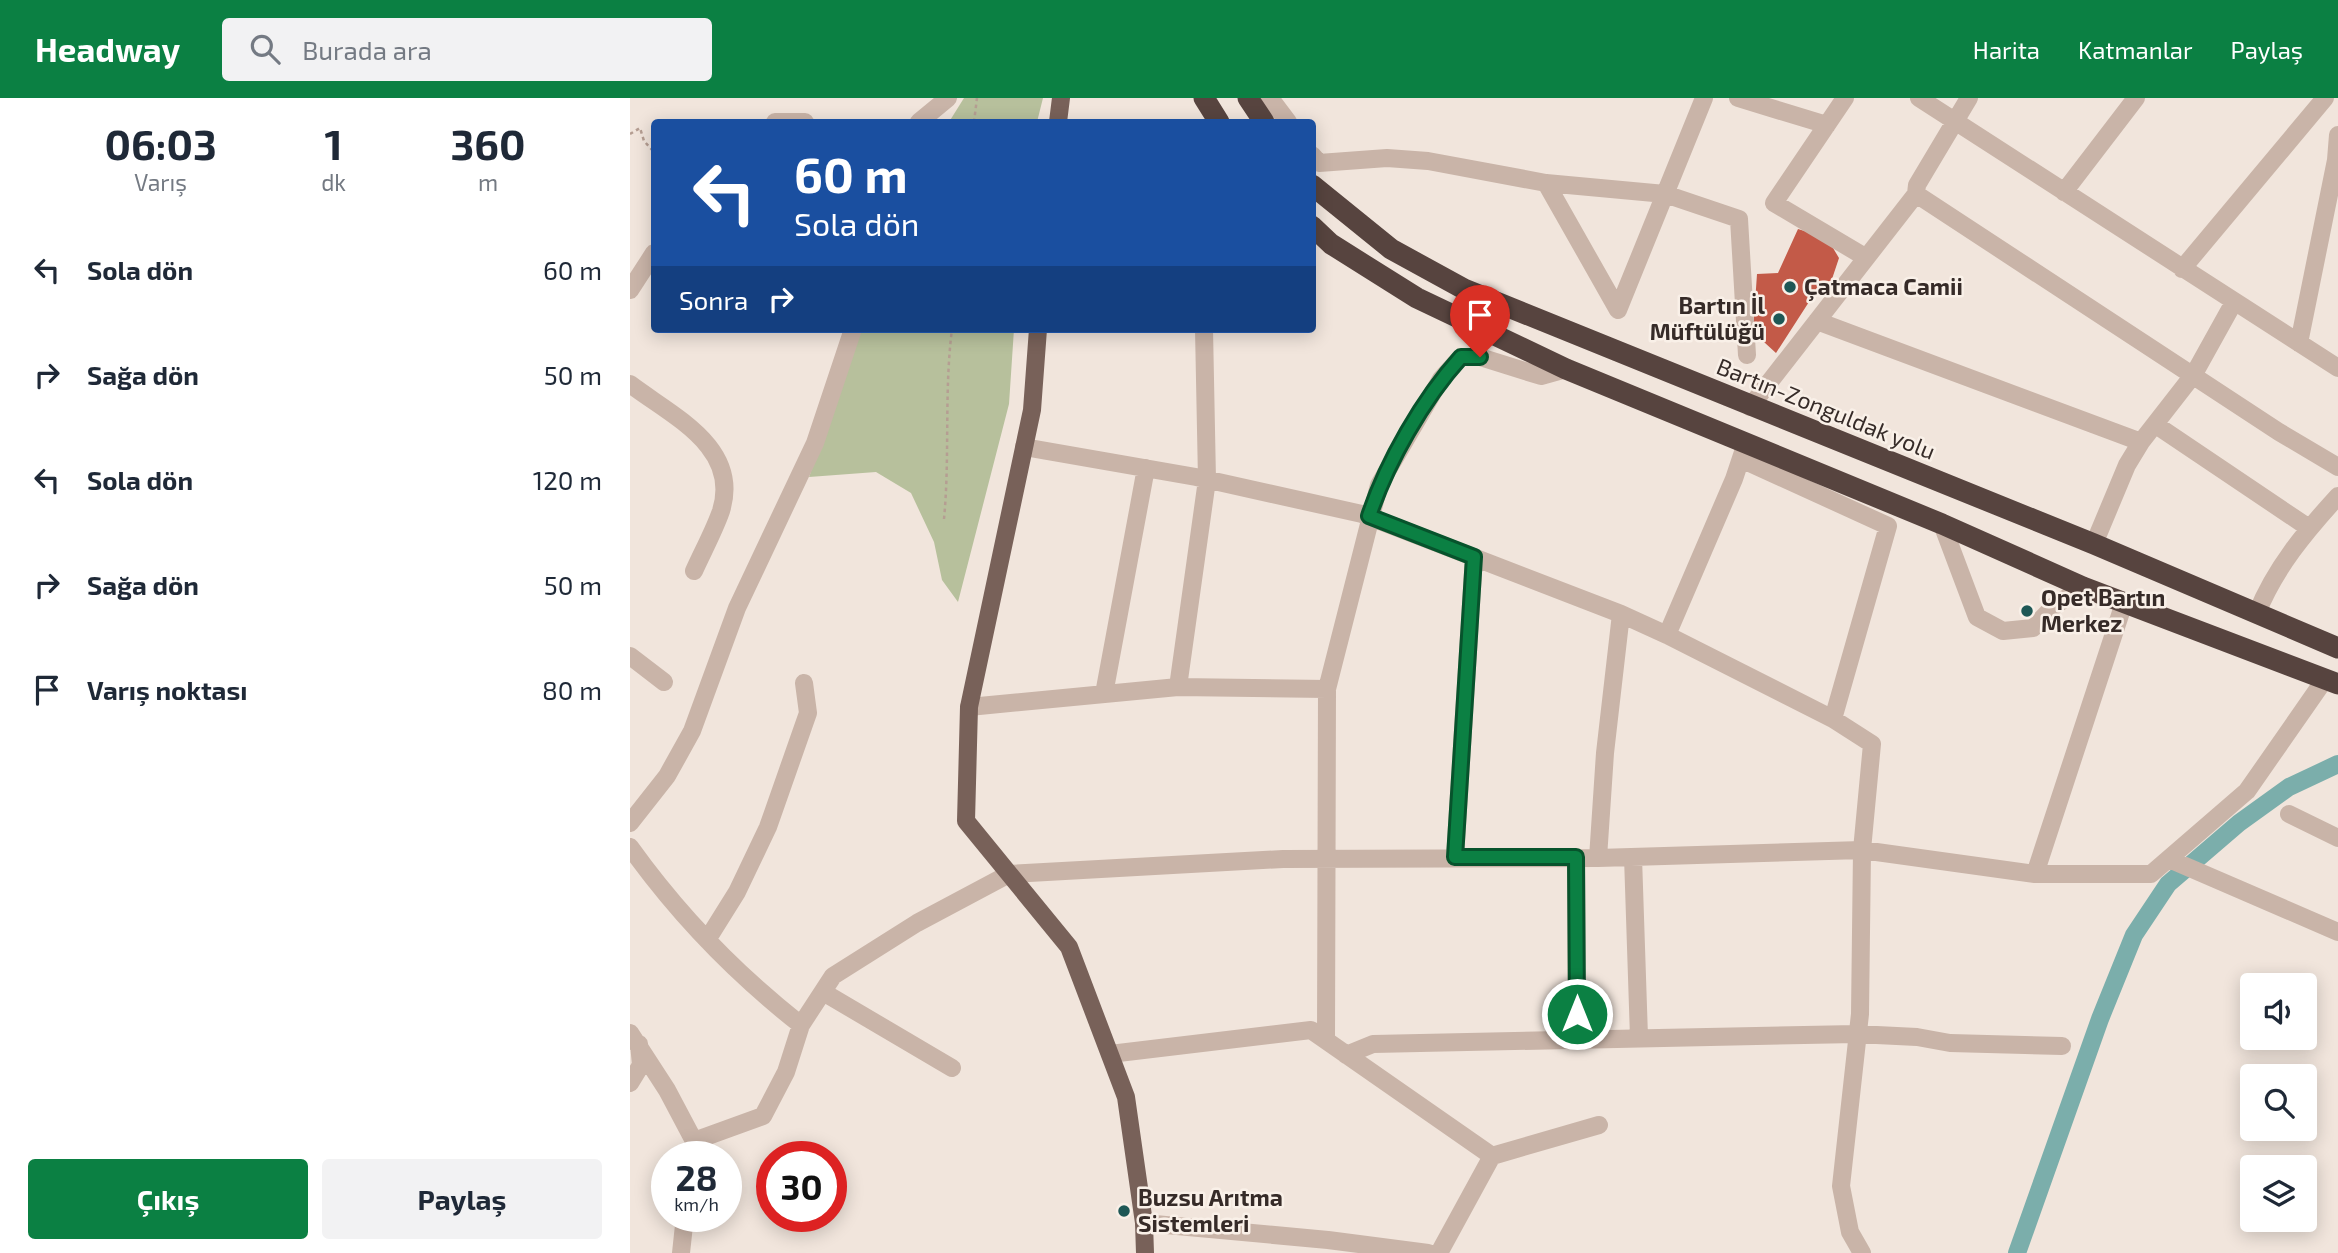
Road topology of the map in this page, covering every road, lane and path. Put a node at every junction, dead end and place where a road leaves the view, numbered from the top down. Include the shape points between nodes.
1 (977, 98) edge
2 (1061, 98) edge
3 (1204, 98) edge
4 (1248, 98) edge
5 (1269, 98) edge
6 (1704, 98) edge
7 (1738, 98) edge
8 (1846, 98) edge
9 (1919, 98) edge
10 (1969, 98) edge
11 (2136, 98) edge
12 (2325, 98) edge
13 (946, 101) edge
14 (923, 119) edge
15 (946, 119) edge
16 (974, 119) edge
17 (1058, 119) edge
18 (1217, 119) edge
19 (1262, 119) edge
20 (1286, 119) edge
21 (1954, 120) junction
22 (1828, 125) junction
23 (630, 134) edge
24 (2338, 135) edge
25 (651, 149) edge
26 (1316, 160) edge
27 (1546, 183) junction
28 (1316, 188) edge
29 (2064, 192) junction
30 (1665, 194) junction
31 (1916, 194) junction
32 (1316, 230) edge
33 (1865, 257) junction
34 (651, 258) edge
35 (2182, 269) junction
36 (630, 290) edge
37 (2235, 302) junction
38 (1816, 321) junction
39 (852, 333) edge
40 (952, 333) edge
41 (1038, 333) edge
42 (1204, 333) edge
43 (2299, 343) junction
44 (1746, 355) dead end
45 (2338, 368) edge
46 (1566, 369) junction
47 (2194, 374) junction
48 (630, 384) edge
49 (1750, 407) junction
50 (2156, 425) junction
51 (2141, 442) junction
52 (1024, 447) junction
53 (1744, 451) junction
54 (2338, 467) edge
55 (1146, 468) junction
56 (1208, 480) junction
57 (2338, 496) edge
58 (1369, 516) junction
59 (944, 519) dead end
60 (1942, 524) junction
61 (2309, 528) junction
62 (2094, 544) junction
63 (1474, 557) junction
64 (694, 571) dead end
65 (2083, 587) junction
66 (2121, 612) dead end
67 (2257, 612) junction
68 (1621, 614) junction
69 (1667, 635) junction
70 (2338, 648) edge
71 (630, 656) edge
72 (664, 682) dead end
73 (2331, 682) edge
74 (804, 683) dead end
75 (1178, 687) junction
76 (1327, 690) junction
77 (1104, 694) junction
78 (969, 707) junction
79 (1833, 719) junction
80 (2289, 814) dead end
81 (630, 823) edge
82 (2338, 838) edge
83 (630, 847) edge
84 (1862, 850) junction
85 (1455, 857) junction
86 (1576, 857) junction
87 (1633, 857) junction
88 (1598, 858) junction
89 (2170, 859) junction
90 (1325, 860) junction
91 (1009, 874) junction
92 (2035, 874) junction
93 (2338, 933) edge
94 (707, 940) junction
95 (823, 992) junction
96 (801, 1026) junction
97 (1856, 1034) junction
98 (1639, 1037) junction
99 (634, 1038) edge
100 (1577, 1038) junction
101 (1326, 1040) junction
102 (2062, 1046) dead end
103 (1110, 1054) junction
104 (1346, 1055) junction
105 (951, 1068) dead end
106 (630, 1083) edge
107 (1599, 1125) dead end
108 (689, 1141) edge
109 (710, 1141) edge
110 (1492, 1156) junction
111 (1144, 1223) junction
112 (683, 1232) edge
113 (681, 1253) edge
114 (1145, 1253) edge
115 (1428, 1253) edge
116 (1439, 1253) edge
117 (1862, 1253) edge

1 - 16 path
2 - 17 main road
3 - 18 highway
4 - 19 highway
5 - 20 street
6 - 30 street
7 - 22 street
8 - 22 street
9 - 21 street
10 - 21 street
11 - 29 street
12 - 35 street
13 - 14 street
13 - 15 street
21 - 29 street
21 - 31 street
22 - 33 street via 1774,203
23 - 25 path via 640,128
24 - 43 street
26 - 27 street via 1428,161
27 - 30 street
27 - 30 street via 1618,310
28 - 49 highway, Bartın-Zonguldak yolu via 1391,249 1464,289
29 - 35 street
30 - 44 street via 1739,219
31 - 33 street
31 - 47 street
32 - 46 highway via 1417,298
33 - 38 street
34 - 36 street
35 - 37 street
37 - 43 street
37 - 47 street
38 - 49 street
38 - 51 street
39 - 81 street via 815,443 737,608 692,731 667,776
40 - 59 path
41 - 52 main road via 1032,410
42 - 56 street
43 - 45 street
46 - 53 highway
46 - 58 street via 1541,376 1480,357 1461,357 1441,379 1386,473
47 - 50 street
47 - 54 street
48 - 64 street via 709,444 722,467 720,513
49 - 62 highway, Bartın-Zonguldak yolu
50 - 51 street
50 - 61 street
51 - 62 street
52 - 55 street
52 - 78 main road
53 - 60 highway
53 - 69 street
53 - 79 street via 1888,526
55 - 56 street
55 - 77 street
56 - 58 street
56 - 75 street
57 - 61 street
58 - 63 street
58 - 76 street
60 - 65 highway
60 - 65 street via 1977,617 2003,631 2032,628
61 - 67 street via 2269,583
62 - 67 highway, Bartın-Zonguldak yolu
63 - 68 street
63 - 85 street
65 - 73 highway
66 - 92 street
67 - 70 highway, Bartın-Zonguldak yolu
68 - 69 street
68 - 88 street
69 - 79 street
71 - 72 street
73 - 89 street via 2247,792
74 - 94 street via 808,713 773,816 737,892
75 - 76 street
75 - 77 street
76 - 90 street
77 - 78 street
78 - 91 main road via 966,821
79 - 84 street via 1872,744
80 - 82 street
83 - 94 street
84 - 87 street
84 - 92 street
84 - 97 street
85 - 86 street
85 - 90 street
86 - 88 street
86 - 100 street
87 - 88 street
87 - 98 street
89 - 92 street via 2151,874
89 - 93 street
90 - 91 street
90 - 101 street
91 - 95 street via 916,923 832,976
91 - 103 main road via 1069,947
94 - 96 street
95 - 96 street
95 - 105 street
96 - 109 street via 786,1072 763,1116
97 - 98 street
97 - 102 street via 1950,1043
97 - 117 street via 1841,1186 1850,1232
98 - 100 street
99 - 106 street via 641,1065
99 - 108 street
100 - 104 street via 1373,1044
101 - 103 street via 1311,1030
101 - 104 street
103 - 111 main road via 1126,1097
104 - 110 street
107 - 110 street
110 - 116 street
111 - 114 main road
111 - 115 street
112 - 113 street

